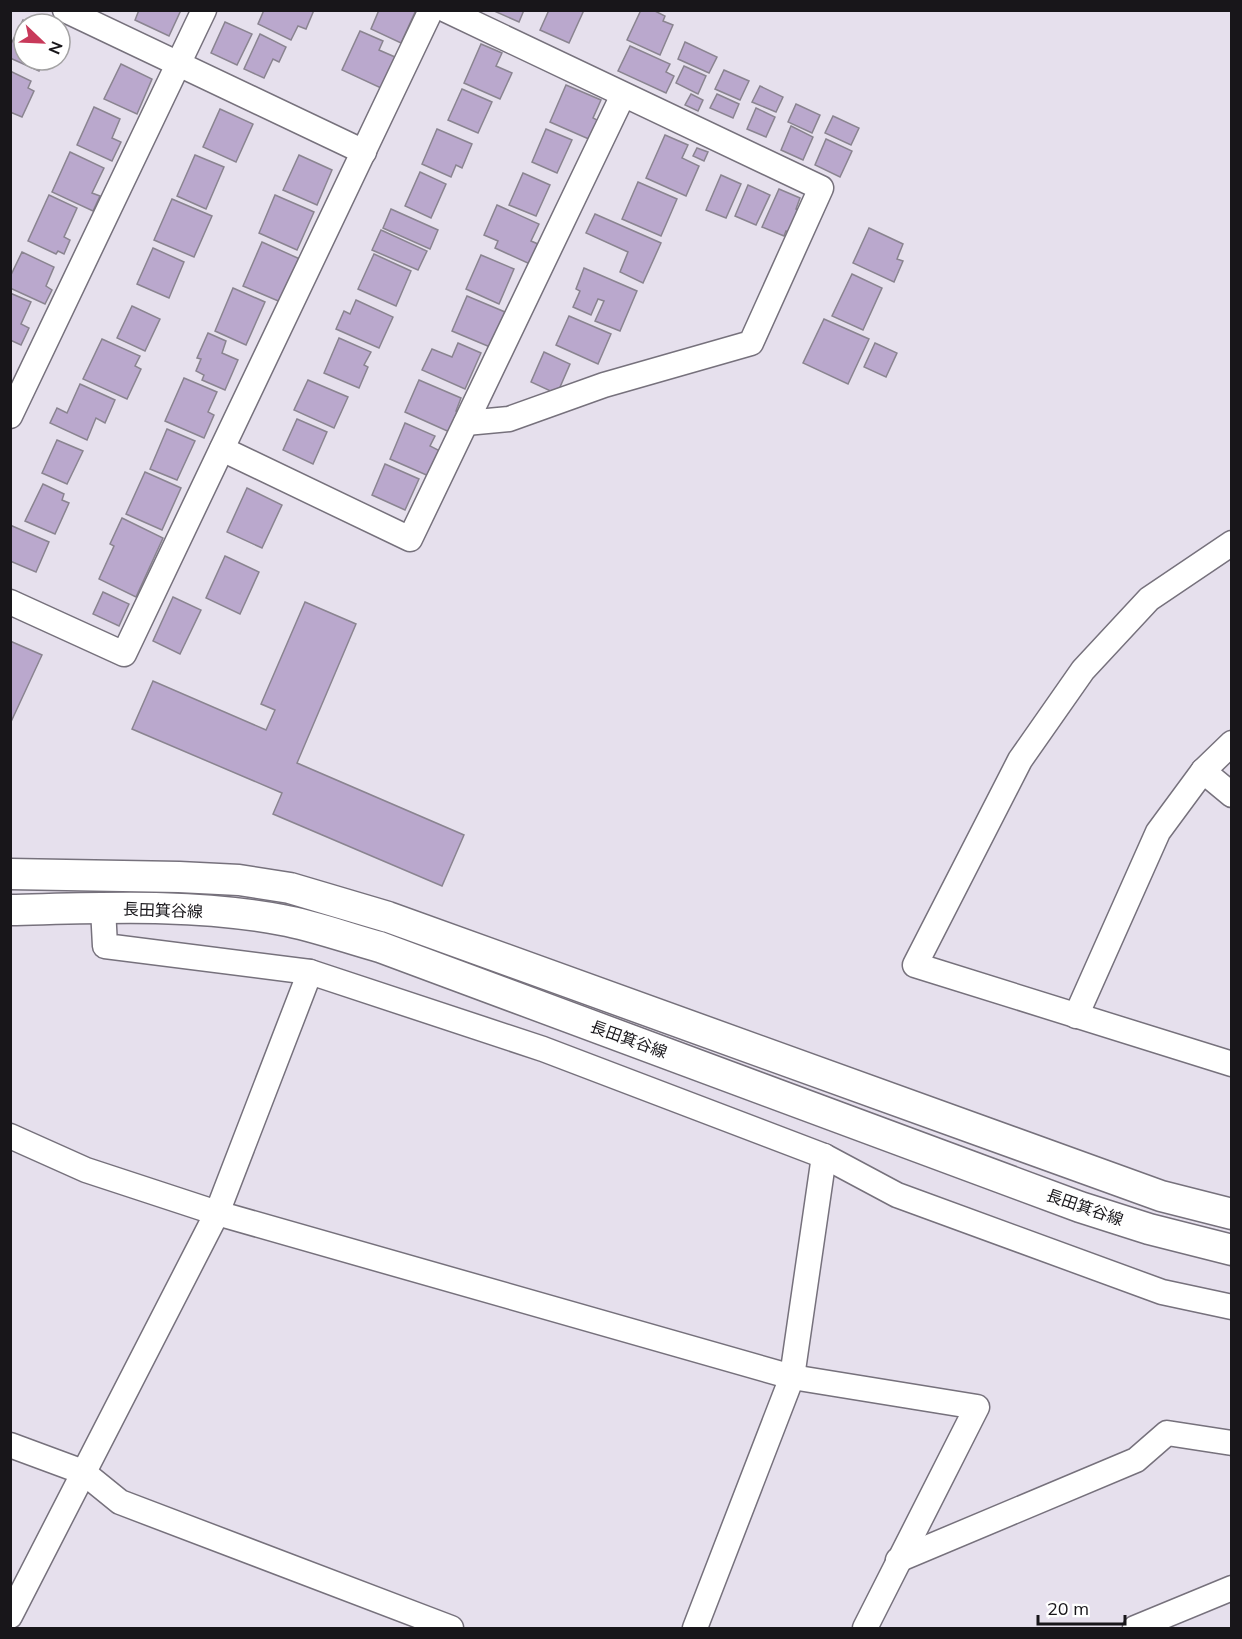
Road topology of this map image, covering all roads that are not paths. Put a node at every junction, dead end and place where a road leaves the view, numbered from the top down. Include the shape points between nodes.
1 (65, 10) edge
2 (204, 10) edge
3 (431, 10) edge
4 (446, 10) edge
5 (179, 64) junction
6 (623, 95) junction
7 (364, 152) junction
8 (10, 416) edge
9 (466, 423) junction
10 (222, 449) junction
11 (1232, 543) edge
12 (10, 602) edge
13 (1232, 742) edge
14 (1203, 771) junction
15 (1232, 795) edge
16 (10, 874) edge
17 (103, 908) junction
18 (10, 910) edge
19 (310, 972) junction
20 (1076, 1016) junction
21 (1231, 1061) edge
22 (10, 1136) edge
23 (824, 1156) junction
24 (217, 1213) junction
25 (1232, 1214) edge
26 (1232, 1250) edge
27 (1232, 1307) edge
28 (792, 1377) junction
29 (1232, 1443) edge
30 (10, 1445) edge
31 (83, 1472) junction
32 (898, 1560) junction
33 (1232, 1588) edge
34 (10, 1616) edge
35 (451, 1629) edge
36 (695, 1629) edge
37 (865, 1629) edge
38 (1135, 1629) edge

1 - 5 street
2 - 5 street
3 - 7 street
4 - 6 street
5 - 7 street
5 - 8 street
6 - 9 street
6 - 9 street via 821,188 751,343 604,385 509,419
7 - 10 street
9 - 10 street via 410,539
10 - 12 street via 124,654
11 - 20 street via 1149,600 1083,670 1020,760 915,965
13 - 14 street
14 - 15 street
14 - 20 street via 1158,832
16 - 25 street, 長田箕谷線 via 239,880 290,888 388,917 1161,1196
17 - 18 street, 長田箕谷線
17 - 19 street via 105,946
17 - 26 street, 長田箕谷線 via 175,909 283,920 380,947 1080,1207
19 - 23 street via 543,1049
19 - 24 street
20 - 21 street
22 - 24 street via 86,1170
23 - 27 street via 897,1195 1162,1292
23 - 28 street
24 - 28 street
24 - 31 street
28 - 32 street via 977,1407
28 - 36 street
29 - 32 street via 1167,1433 1136,1460
30 - 31 street
31 - 34 street
31 - 35 street via 120,1502
32 - 37 street
33 - 38 street

